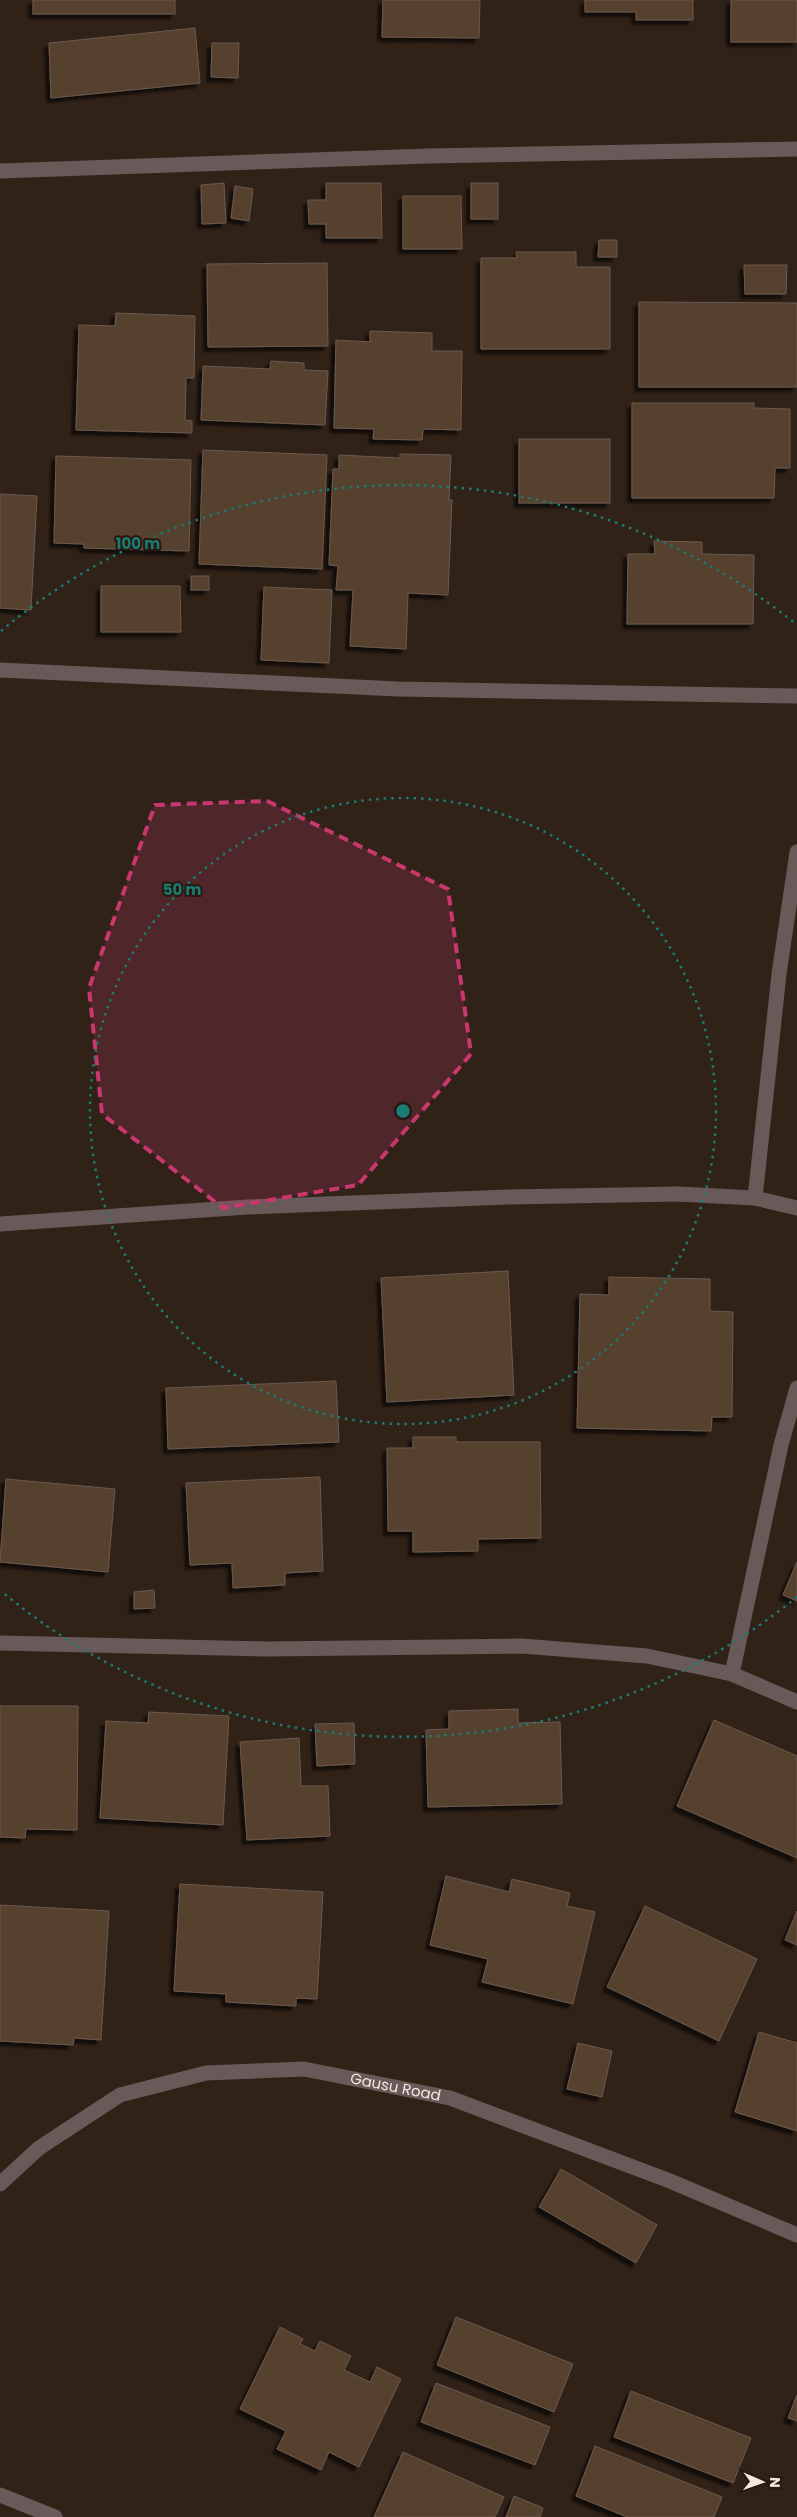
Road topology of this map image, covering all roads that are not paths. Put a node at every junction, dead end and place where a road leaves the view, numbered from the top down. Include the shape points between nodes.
1 (797, 149) edge
2 (0, 171) edge
3 (0, 670) edge
4 (797, 696) edge
5 (797, 852) edge
6 (755, 1198) junction
7 (797, 1208) edge
8 (0, 1224) edge
9 (797, 1388) edge
10 (0, 1643) edge
11 (732, 1674) junction
12 (797, 1702) edge
13 (0, 2184) edge
14 (797, 2235) edge
15 (0, 2495) edge
16 (55, 2517) edge

1 - 2 street via 428,156
3 - 4 street via 398,689
5 - 6 street via 779,974
6 - 7 street
6 - 8 street via 678,1194 508,1197 247,1207
9 - 11 street via 781,1445
10 - 11 street via 266,1649 522,1646 647,1656
11 - 12 street
13 - 14 street, Gausu Road via 39,2148 120,2095 206,2073 304,2069 450,2098 670,2181
15 - 16 street

